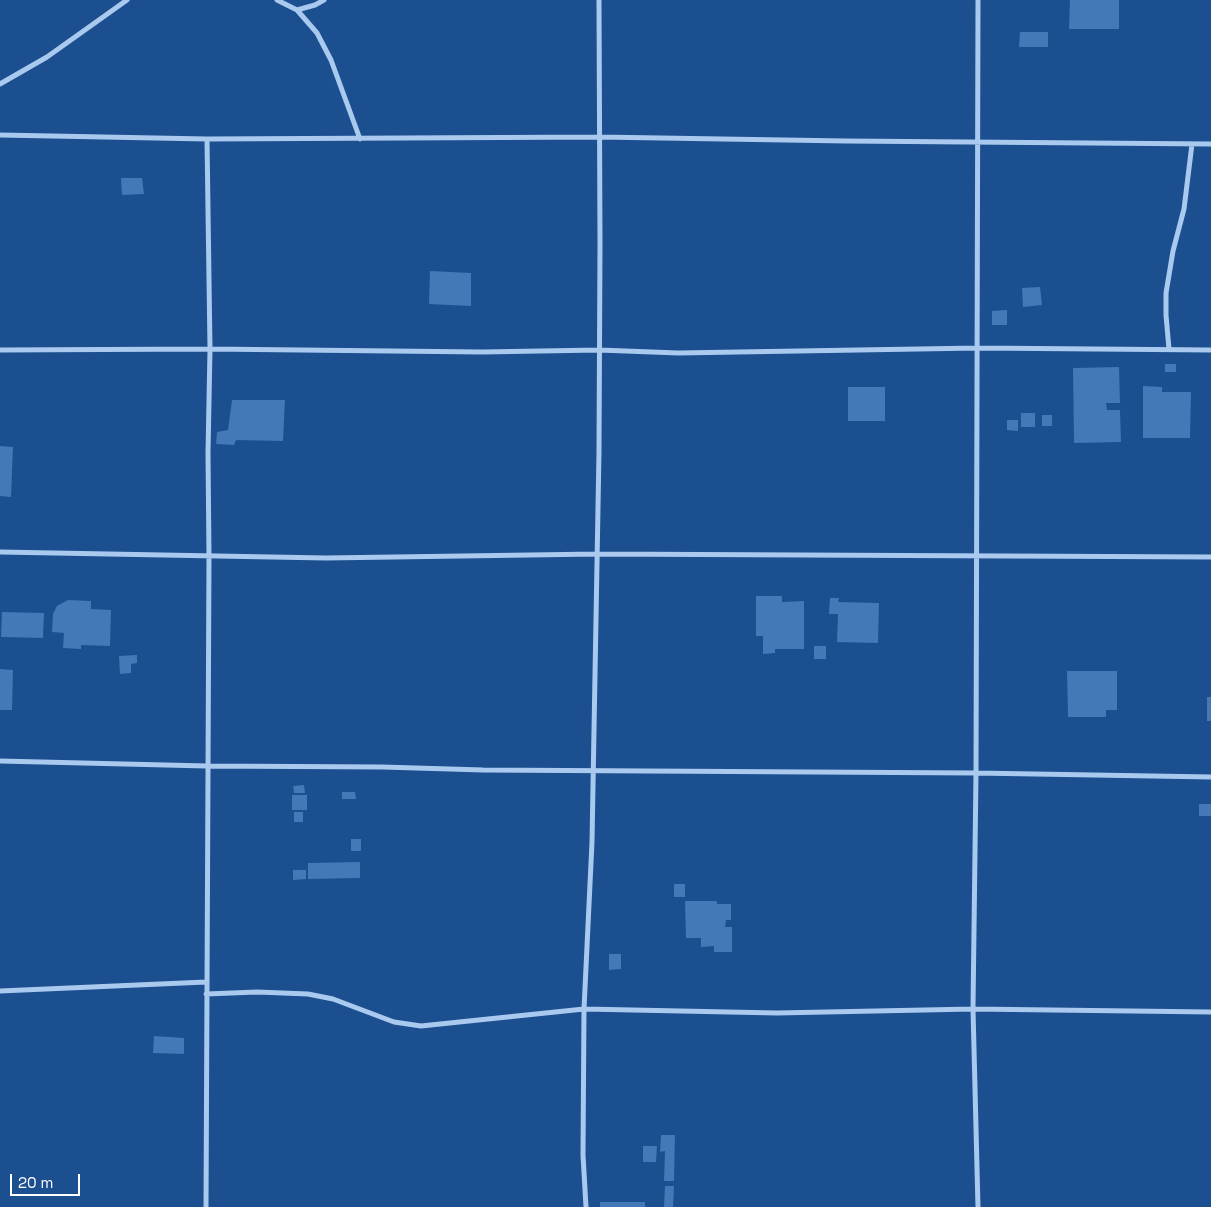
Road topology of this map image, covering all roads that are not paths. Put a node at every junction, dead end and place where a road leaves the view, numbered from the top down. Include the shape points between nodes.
1 (127, 0) edge
2 (277, 0) edge
3 (324, 0) edge
4 (599, 0) edge
5 (978, 0) edge
6 (297, 10) junction
7 (0, 84) edge
8 (0, 135) edge
9 (599, 137) junction
10 (360, 138) junction
11 (207, 139) junction
12 (978, 142) junction
13 (1192, 144) junction
14 (1211, 144) edge
15 (978, 348) junction
16 (210, 349) junction
17 (1169, 349) junction
18 (0, 350) edge
19 (599, 350) junction
20 (1211, 350) edge
21 (0, 552) edge
22 (597, 554) junction
23 (976, 555) junction
24 (209, 556) junction
25 (1211, 557) edge
26 (0, 761) edge
27 (207, 766) junction
28 (593, 771) junction
29 (976, 773) junction
30 (1211, 777) edge
31 (206, 982) junction
32 (0, 991) edge
33 (206, 994) junction
34 (584, 1009) junction
35 (974, 1009) junction
36 (1211, 1012) edge
37 (206, 1207) edge
38 (586, 1207) edge
39 (978, 1207) edge

1 - 7 street
2 - 6 street
3 - 6 street
4 - 9 street
5 - 12 street
6 - 10 street via 317,33 332,60
8 - 11 street
9 - 10 street
9 - 12 street
9 - 19 street
10 - 11 street
11 - 16 street
12 - 13 street
12 - 15 street
13 - 14 street
13 - 17 street via 1184,209 1166,293
15 - 17 street
15 - 19 street via 687,353
15 - 23 street
16 - 18 street
16 - 19 street
16 - 24 street
17 - 20 street
19 - 22 street
21 - 24 street
22 - 23 street
22 - 24 street via 326,558
22 - 28 street
23 - 25 street
23 - 29 street
24 - 27 street
26 - 27 street
27 - 28 street
27 - 31 street
28 - 29 street
28 - 34 street
29 - 30 street
29 - 35 street
31 - 32 street
31 - 33 street
33 - 34 street via 308,994 394,1022 421,1026
33 - 37 street
34 - 35 street via 777,1013
34 - 38 street
35 - 36 street
35 - 39 street

